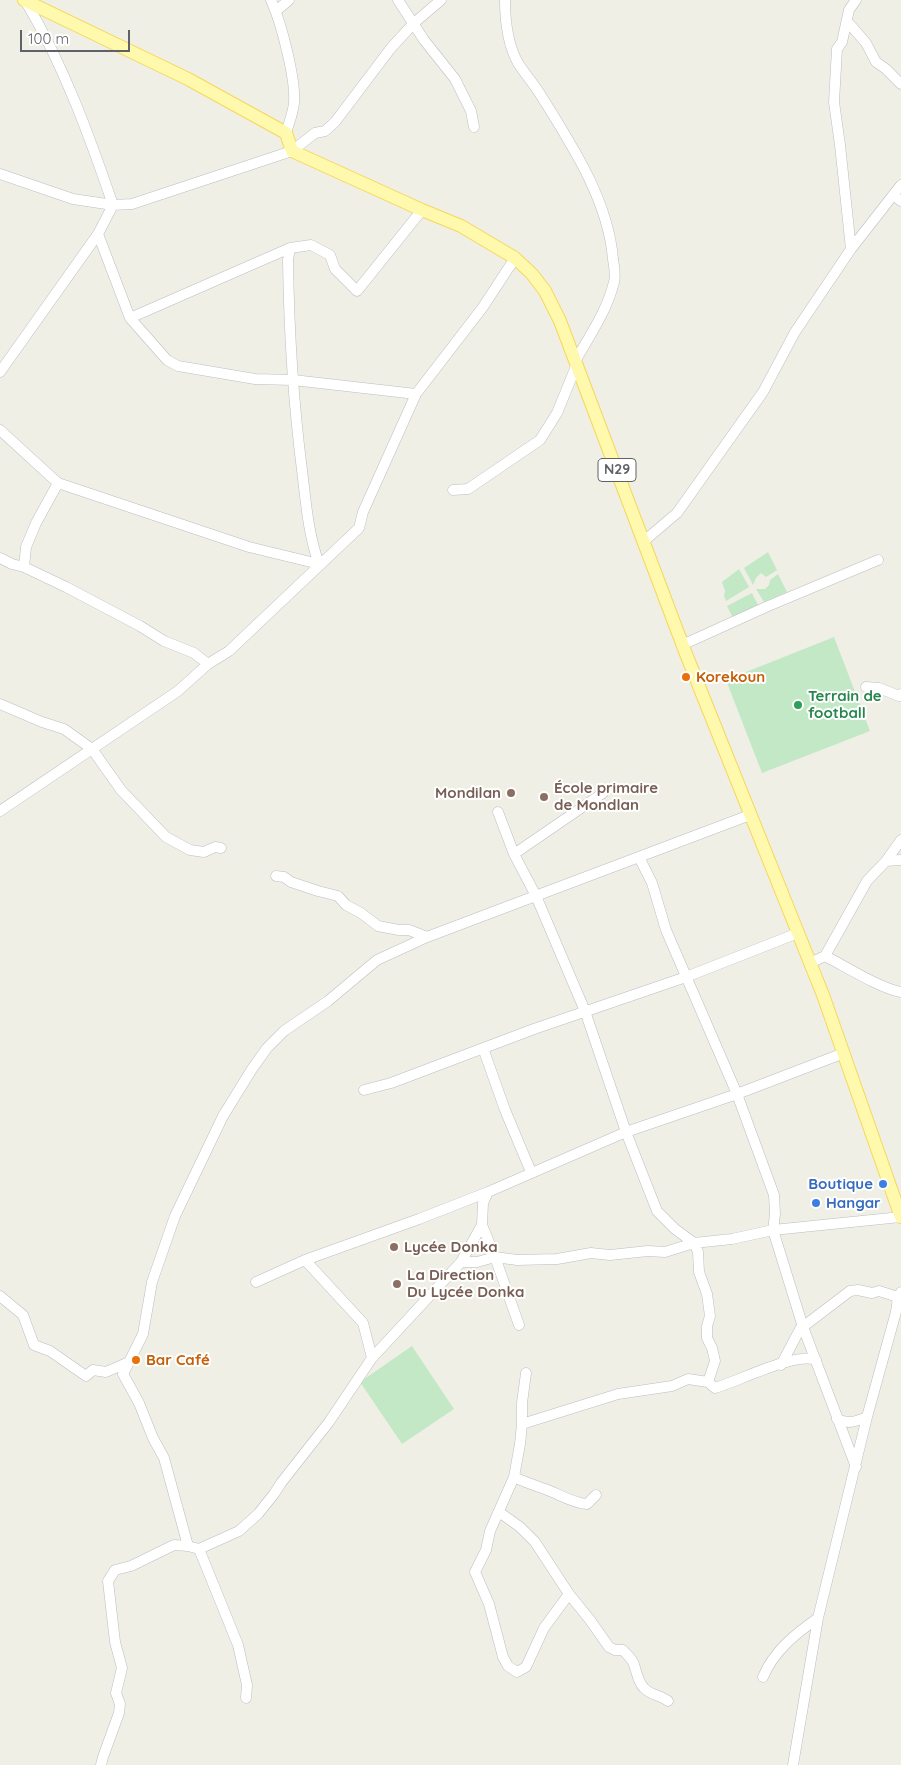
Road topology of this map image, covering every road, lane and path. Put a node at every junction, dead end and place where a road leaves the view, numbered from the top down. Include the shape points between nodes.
1 (271, 0) edge
2 (289, 0) edge
3 (398, 0) edge
4 (442, 0) edge
5 (505, 0) edge
6 (856, 0) edge
7 (26, 1) edge
8 (276, 11) junction
9 (847, 20) junction
10 (414, 23) junction
11 (901, 84) edge
12 (474, 127) dead end
13 (286, 133) junction
14 (292, 151) junction
15 (0, 174) edge
16 (901, 185) edge
17 (897, 198) edge
18 (113, 205) junction
19 (422, 210) junction
20 (98, 234) junction
21 (290, 248) junction
22 (850, 249) junction
23 (514, 258) junction
24 (130, 318) junction
25 (576, 362) junction
26 (0, 372) edge
27 (293, 380) junction
28 (416, 394) junction
29 (0, 430) edge
30 (58, 483) junction
31 (453, 490) dead end
32 (644, 541) junction
33 (0, 558) edge
34 (878, 560) dead end
35 (319, 564) junction
36 (24, 567) junction
37 (682, 645) junction
38 (208, 664) junction
39 (866, 687) dead end
40 (901, 694) edge
41 (0, 704) edge
42 (92, 749) junction
43 (604, 793) dead end
44 (0, 811) edge
45 (498, 812) dead end
46 (750, 815) junction
47 (901, 840) edge
48 (222, 848) dead end
49 (514, 854) junction
50 (639, 857) junction
51 (901, 860) edge
52 (886, 861) junction
53 (276, 876) dead end
54 (536, 896) junction
55 (798, 933) junction
56 (428, 936) junction
57 (826, 956) junction
58 (810, 963) junction
59 (686, 977) junction
60 (901, 992) edge
61 (585, 1011) junction
62 (483, 1048) junction
63 (844, 1053) junction
64 (364, 1090) dead end
65 (736, 1094) junction
66 (626, 1132) junction
67 (532, 1172) junction
68 (488, 1192) junction
69 (901, 1217) edge
70 (482, 1225) junction
71 (773, 1230) junction
72 (694, 1243) junction
73 (495, 1257) junction
74 (305, 1260) junction
75 (461, 1262) junction
76 (256, 1282) dead end
77 (900, 1295) edge
78 (0, 1296) edge
79 (519, 1325) dead end
80 (803, 1327) junction
81 (372, 1358) junction
82 (816, 1360) junction
83 (129, 1362) junction
84 (781, 1365) junction
85 (526, 1373) dead end
86 (708, 1382) junction
87 (867, 1417) junction
88 (836, 1418) junction
89 (522, 1424) junction
90 (856, 1467) junction
91 (514, 1477) junction
92 (596, 1495) dead end
93 (498, 1512) junction
94 (194, 1547) junction
95 (569, 1594) junction
96 (818, 1618) junction
97 (763, 1678) dead end
98 (246, 1698) dead end
99 (668, 1701) dead end
100 (101, 1765) edge
101 (793, 1765) edge

1 - 8 street
2 - 8 street
3 - 10 street
4 - 10 street
5 - 25 street via 510,40 518,62 580,161 602,208 612,249 615,280 604,313
6 - 9 street
7 - 13 main road via 188,79
7 - 18 street via 81,112
8 - 13 street via 293,81 294,104
9 - 11 street via 866,43 876,62
9 - 22 street via 842,42 836,49 834,108
10 - 12 street via 455,79 471,111
10 - 14 street via 391,48 336,122
13 - 14 main road
14 - 18 street via 132,204
14 - 19 main road, N29
15 - 18 street via 73,200
16 - 17 street
17 - 22 street
18 - 20 street
19 - 21 street via 357,291 335,269 330,255 311,245
19 - 23 main road, N29 via 461,226
20 - 24 street
20 - 26 street
21 - 24 street
21 - 27 street via 288,287
22 - 32 street via 794,332 763,392 676,513
23 - 25 main road, N29 via 545,291
23 - 28 street via 483,307
24 - 27 street via 167,360 178,366 255,378
25 - 31 street via 557,413 540,440 468,489
25 - 32 main road, N29
27 - 28 street
27 - 35 street via 311,540
28 - 35 street via 358,528
29 - 30 street
30 - 35 street via 249,548
30 - 36 street via 26,546
32 - 37 main road, N29
33 - 36 street
34 - 37 street
35 - 38 street via 229,651
36 - 38 street via 126,618 164,641 194,653
37 - 46 main road, N29
38 - 42 street via 178,691
39 - 40 street
41 - 42 street via 64,729
42 - 44 street
42 - 48 street via 121,790 166,837 190,850 204,852
43 - 49 street
45 - 49 street
46 - 50 street
46 - 55 main road, N29
47 - 52 street
49 - 54 street
50 - 54 street
50 - 59 street via 652,882 666,930
51 - 52 street
52 - 57 street via 867,881
53 - 56 street via 338,896 378,926
54 - 56 street
54 - 61 street
55 - 58 main road, N29
55 - 59 street
56 - 83 street via 377,960 284,1030 252,1069 223,1116 175,1216 152,1282 143,1334
57 - 58 street
57 - 60 street
58 - 63 main road, N29
59 - 61 street
59 - 65 street
61 - 62 street
61 - 66 street
62 - 64 street
62 - 67 street
63 - 65 street
63 - 69 main road, N29
65 - 66 street
65 - 71 street via 774,1195
66 - 67 street
66 - 72 street via 658,1211
67 - 68 street
68 - 70 street via 482,1203
68 - 74 street
69 - 71 street
70 - 73 street
70 - 75 street
71 - 72 street
71 - 80 street
72 - 73 street via 665,1252 591,1253 557,1259
72 - 86 street via 710,1316 707,1338 715,1361
73 - 75 street
73 - 79 street
74 - 76 street
74 - 81 street via 364,1322
75 - 81 street
77 - 80 street via 850,1291
77 - 87 street
78 - 83 street via 23,1314 34,1345 50,1351 86,1376 93,1370 106,1372
80 - 82 street
80 - 84 street
81 - 94 street via 329,1422 258,1514 239,1531
82 - 84 street via 795,1360
82 - 88 street
83 - 94 street via 123,1374 164,1458
84 - 86 street via 715,1388
85 - 89 street
86 - 89 street via 688,1380 672,1386 618,1394
87 - 88 street via 853,1423
87 - 90 street
88 - 90 street
89 - 91 street
90 - 96 street
91 - 92 street via 577,1503 587,1504
91 - 93 street
93 - 95 street via 535,1542
93 - 95 street via 475,1572 489,1604 502,1657 508,1666 517,1672 526,1667 544,1628
94 - 98 street via 238,1645 247,1684
94 - 100 street via 174,1545 131,1566 115,1570 108,1581 115,1642 122,1668 116,1693 119,1713
95 - 99 street via 610,1647 623,1650 644,1689
96 - 97 street via 794,1635 768,1666
96 - 101 street

